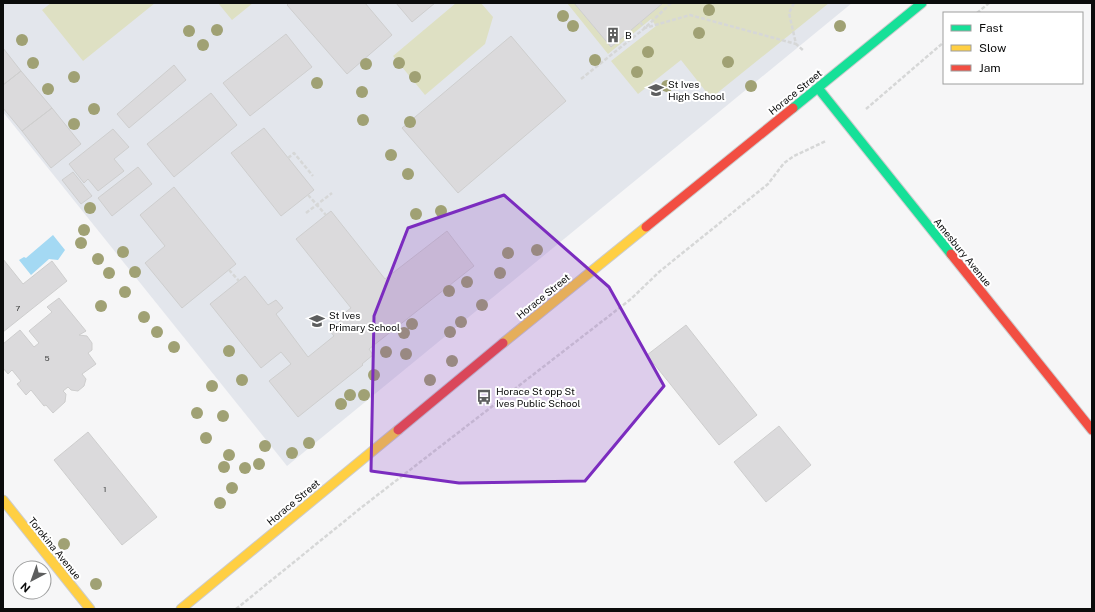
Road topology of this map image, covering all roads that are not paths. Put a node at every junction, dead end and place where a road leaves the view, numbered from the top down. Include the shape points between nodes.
1 (922, 3) edge
2 (818, 88) junction
3 (1092, 430) edge
4 (3, 500) edge
5 (90, 609) edge
6 (181, 609) edge

1 - 2 main road, Horace Street
2 - 3 main road, Amesbury Avenue
2 - 6 main road, Horace Street via 537,315
4 - 5 main road, Torokina Avenue

